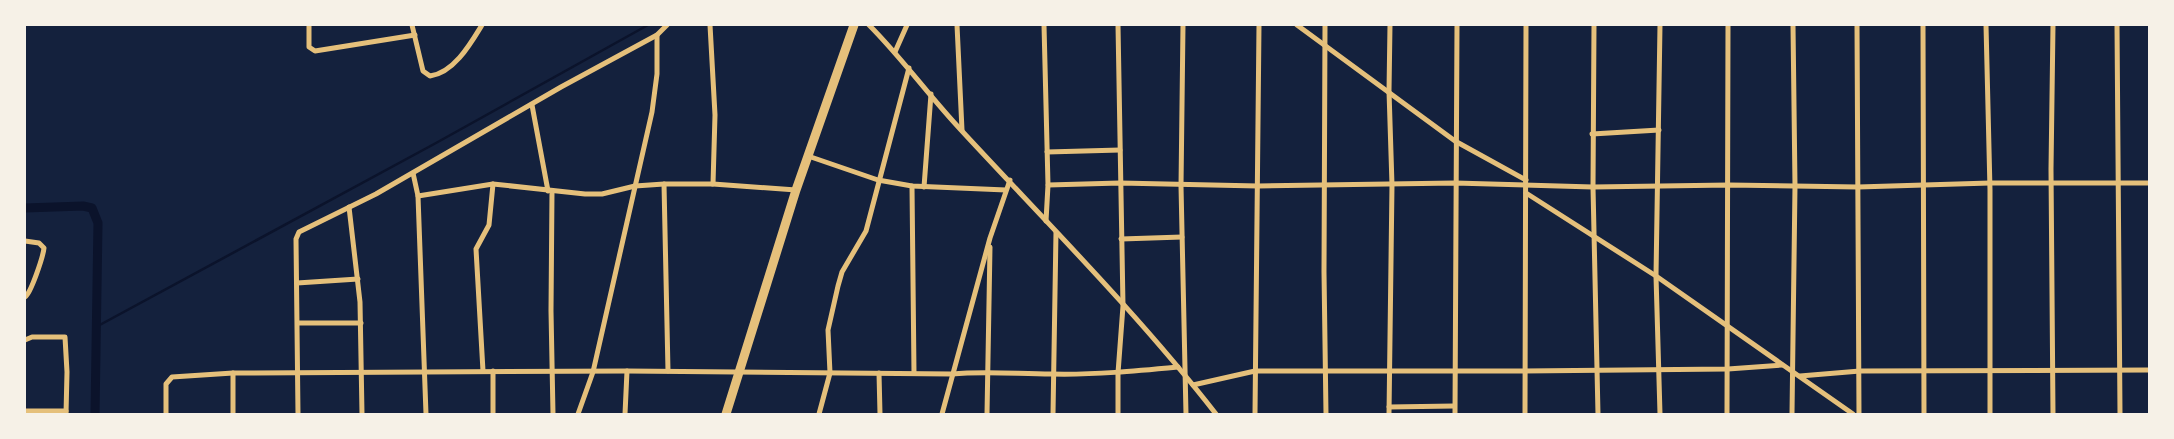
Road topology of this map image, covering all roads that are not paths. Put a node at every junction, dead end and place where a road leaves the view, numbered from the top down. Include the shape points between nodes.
1 (309, 25) edge
2 (412, 25) edge
3 (482, 25) edge
4 (667, 25) edge
5 (710, 25) edge
6 (854, 25) edge
7 (869, 25) edge
8 (907, 25) edge
9 (957, 25) edge
10 (1044, 25) edge
11 (1118, 25) edge
12 (1183, 25) edge
13 (1259, 25) edge
14 (1297, 25) edge
15 (1326, 25) edge
16 (1390, 25) edge
17 (1457, 25) edge
18 (1526, 25) edge
19 (1594, 25) edge
20 (1660, 25) edge
21 (1728, 25) edge
22 (1793, 25) edge
23 (1857, 25) edge
24 (1923, 25) edge
25 (1986, 25) edge
26 (2053, 25) edge
27 (2117, 25) edge
28 (415, 35) junction
29 (657, 35) junction
30 (1325, 46) junction
31 (895, 52) junction
32 (909, 68) junction
33 (1389, 91) junction
34 (931, 94) junction
35 (532, 105) junction
36 (1660, 130) junction
37 (962, 131) junction
38 (1592, 134) junction
39 (1455, 141) junction
40 (1120, 150) junction
41 (1047, 152) junction
42 (808, 156) junction
43 (413, 174) junction
44 (878, 180) junction
45 (1010, 180) junction
46 (2120, 182) junction
47 (1120, 183) junction
48 (1455, 183) junction
49 (1526, 183) junction
50 (1990, 183) junction
51 (2051, 183) junction
52 (2149, 183) edge
53 (494, 184) junction
54 (664, 184) junction
55 (714, 184) junction
56 (1048, 185) junction
57 (1324, 185) junction
58 (1392, 185) junction
59 (1658, 185) junction
60 (1729, 185) junction
61 (1923, 185) junction
62 (635, 186) junction
63 (912, 186) junction
64 (1181, 186) junction
65 (1258, 186) junction
66 (1795, 186) junction
67 (924, 187) junction
68 (1593, 187) junction
69 (1858, 188) junction
70 (796, 190) junction
71 (1006, 190) junction
72 (550, 192) junction
73 (1526, 193) junction
74 (418, 196) junction
75 (348, 207) junction
76 (1046, 221) junction
77 (1056, 232) junction
78 (1595, 236) junction
79 (1182, 237) junction
80 (990, 238) junction
81 (1121, 239) junction
82 (25, 241) edge
83 (1656, 276) junction
84 (25, 278) edge
85 (34, 278) junction
86 (358, 279) junction
87 (297, 283) junction
88 (25, 297) edge
89 (1123, 306) junction
90 (298, 323) junction
91 (361, 323) junction
92 (1728, 326) junction
93 (25, 340) edge
94 (1782, 365) junction
95 (1178, 367) junction
96 (1658, 368) junction
97 (1728, 368) junction
98 (1325, 370) junction
99 (1596, 370) junction
100 (1922, 370) junction
101 (2149, 370) edge
102 (361, 371) junction
103 (424, 371) junction
104 (483, 371) junction
105 (493, 371) junction
106 (551, 371) junction
107 (627, 371) junction
108 (668, 371) junction
109 (738, 371) junction
110 (987, 371) junction
111 (1255, 371) junction
112 (1524, 371) junction
113 (1860, 371) junction
114 (2052, 371) junction
115 (2120, 371) junction
116 (299, 372) junction
117 (593, 372) junction
118 (1388, 372) junction
119 (1453, 372) junction
120 (1792, 372) junction
121 (1989, 372) junction
122 (233, 373) junction
123 (830, 373) junction
124 (879, 373) junction
125 (914, 373) junction
126 (1118, 373) junction
127 (952, 374) junction
128 (1052, 374) junction
129 (1799, 376) junction
130 (1186, 377) junction
131 (1193, 385) junction
132 (1454, 406) junction
133 (1389, 407) junction
134 (25, 411) edge
135 (66, 413) edge
136 (166, 414) edge
137 (233, 414) edge
138 (298, 414) edge
139 (362, 414) edge
140 (426, 414) edge
141 (492, 414) edge
142 (553, 414) edge
143 (578, 414) edge
144 (625, 414) edge
145 (726, 414) edge
146 (819, 414) edge
147 (880, 414) edge
148 (942, 414) edge
149 (987, 414) edge
150 (1053, 414) edge
151 (1118, 414) edge
152 (1186, 414) edge
153 (1216, 414) edge
154 (1255, 414) edge
155 (1326, 414) edge
156 (1389, 414) edge
157 (1455, 414) edge
158 (1525, 414) edge
159 (1598, 414) edge
160 (1660, 414) edge
161 (1728, 414) edge
162 (1792, 414) edge
163 (1853, 414) edge
164 (1859, 414) edge
165 (1924, 414) edge
166 (1990, 414) edge
167 (2054, 414) edge
168 (2120, 414) edge

1 - 28 street via 309,46 315,51
2 - 28 street
3 - 28 street via 452,64 435,75 424,73
4 - 29 street
5 - 55 street via 715,115
6 - 42 highway
7 - 31 street
8 - 31 street
9 - 37 street
10 - 41 street
11 - 40 street
12 - 64 street
13 - 65 street
14 - 30 street
15 - 30 street
16 - 33 street
17 - 39 street
18 - 49 street
19 - 38 street
20 - 36 street
21 - 60 street
22 - 66 street
23 - 69 street
24 - 61 street
25 - 50 street
26 - 51 street
27 - 46 street
29 - 35 street
29 - 62 street via 654,101
30 - 33 street
30 - 57 street
31 - 32 street
32 - 34 street
32 - 44 street
33 - 39 street
33 - 58 street
34 - 37 street
34 - 67 street
35 - 43 street
35 - 72 street
36 - 38 street
36 - 59 street
37 - 45 street
38 - 68 street
39 - 48 street
39 - 49 street
40 - 41 street
40 - 47 street
41 - 56 street
42 - 44 street
42 - 70 highway
43 - 74 street
43 - 75 street
44 - 63 street
44 - 123 street via 866,230 842,272 836,294 828,330
45 - 71 street
45 - 76 street
46 - 51 street
46 - 52 street
46 - 115 street
47 - 56 street
47 - 64 street
47 - 81 street
48 - 49 street
48 - 58 street
48 - 119 street
49 - 68 street
49 - 73 street
50 - 51 street
50 - 61 street
50 - 121 street
51 - 114 street
53 - 72 street
53 - 74 street
53 - 104 street via 489,225 476,248
54 - 55 street
54 - 62 street
54 - 108 street
55 - 70 street
56 - 76 street
57 - 58 street
57 - 65 street
57 - 98 street
58 - 118 street
59 - 60 street
59 - 68 street
59 - 83 street
60 - 66 street
60 - 92 street
61 - 69 street
61 - 100 street
62 - 72 street via 602,194
62 - 117 street
63 - 67 street
63 - 125 street
64 - 65 street
64 - 79 street
65 - 111 street
66 - 69 street
66 - 120 street
67 - 71 street
68 - 78 street
69 - 113 street
70 - 109 highway
71 - 80 street
72 - 106 street
73 - 78 street
73 - 112 street
74 - 103 street
75 - 86 street
75 - 87 street via 297,235
76 - 77 street
77 - 89 street
77 - 128 street
78 - 83 street
78 - 99 street
79 - 81 street
79 - 130 street
80 - 110 street
80 - 127 street
81 - 89 street
82 - 85 street via 39,243 44,248
83 - 92 street
83 - 96 street
84 - 85 street
85 - 88 street
86 - 87 street
86 - 91 street
87 - 90 street
89 - 95 street
89 - 126 street
90 - 91 street
90 - 116 street
91 - 102 street
92 - 94 street
92 - 97 street
93 - 135 street via 65,337
94 - 97 street
94 - 120 street
95 - 126 street
95 - 130 street
96 - 97 street
96 - 99 street
96 - 160 street
97 - 161 street
98 - 111 street
98 - 118 street
98 - 155 street
99 - 112 street
99 - 159 street
100 - 113 street
100 - 121 street
100 - 165 street
101 - 115 street
102 - 103 street
102 - 116 street
102 - 139 street
103 - 104 street
103 - 140 street
104 - 105 street
105 - 106 street
105 - 141 street
106 - 117 street
106 - 142 street
107 - 108 street
107 - 117 street
107 - 144 street
108 - 109 street
109 - 123 street
109 - 145 highway
110 - 127 street
110 - 128 street
110 - 149 street
111 - 131 street
111 - 154 street
112 - 119 street
112 - 158 street
113 - 129 street
113 - 164 street
114 - 115 street
114 - 121 street
114 - 167 street
115 - 168 street
116 - 122 street
116 - 138 street
117 - 143 street
118 - 119 street
118 - 133 street
119 - 132 street
120 - 129 street
120 - 162 street
121 - 166 street
122 - 136 street via 172,378 166,384
122 - 137 street
123 - 124 street
123 - 146 street
124 - 125 street
124 - 147 street
125 - 127 street
126 - 128 street
126 - 151 street
127 - 148 street
128 - 150 street
129 - 163 street
130 - 131 street
130 - 152 street
131 - 153 street
132 - 133 street
132 - 157 street
133 - 156 street
134 - 135 street

